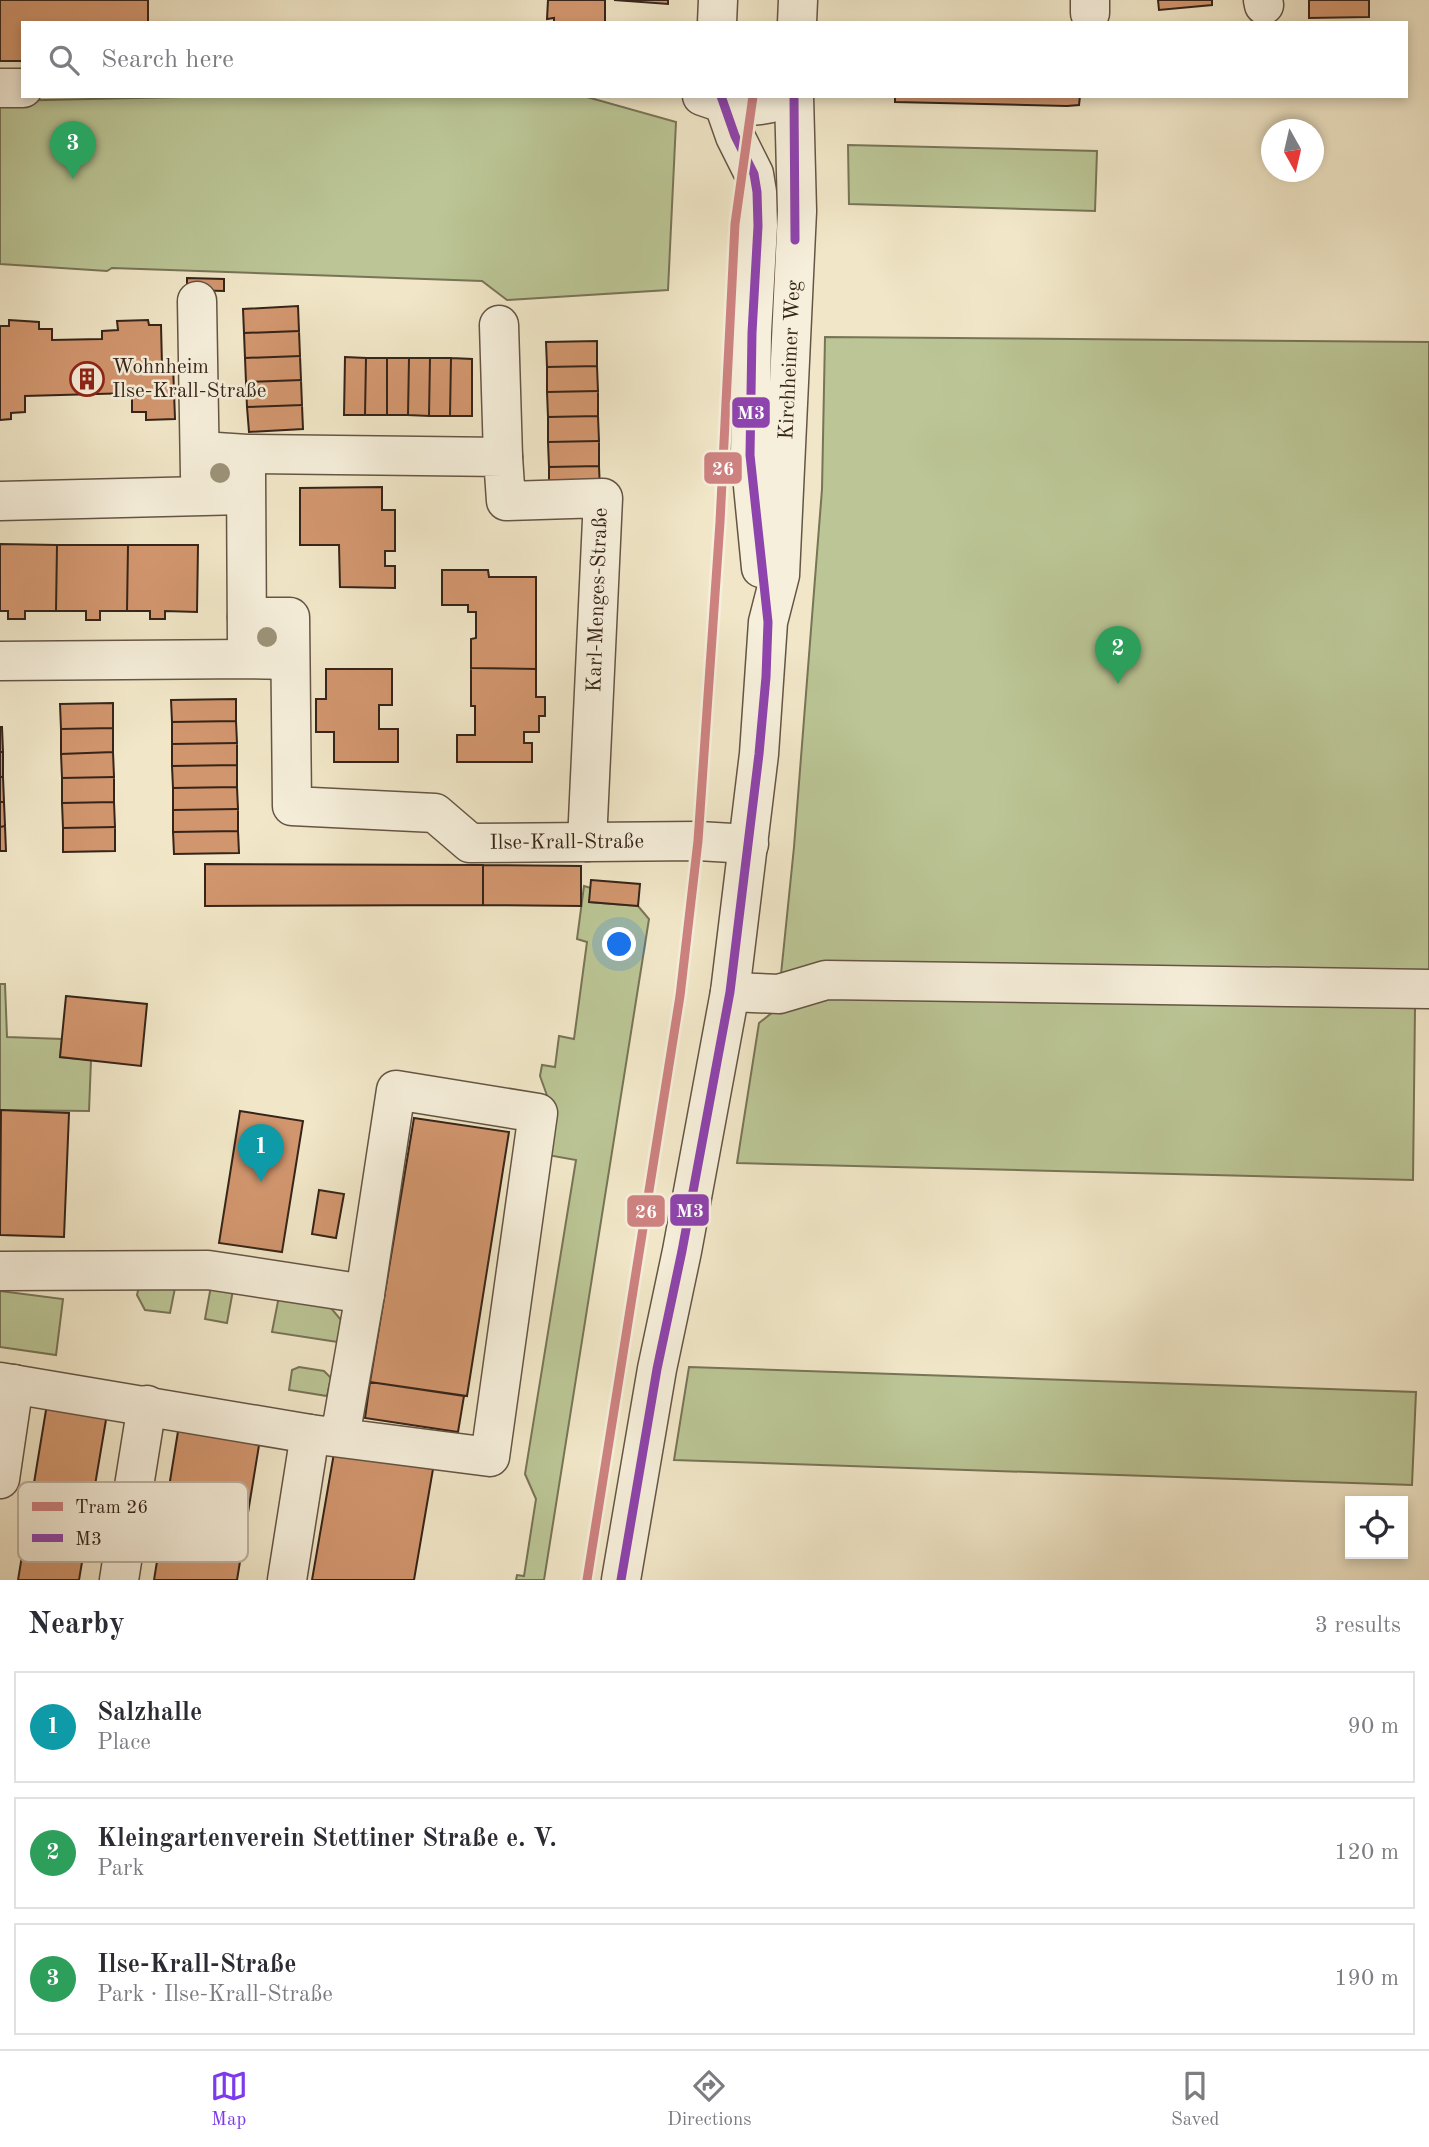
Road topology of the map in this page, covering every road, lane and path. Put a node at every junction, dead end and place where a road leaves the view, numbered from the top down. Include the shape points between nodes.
1 (718, 0) edge
2 (799, 0) edge
3 (717, 21) edge
4 (797, 21) edge
5 (0, 88) edge
6 (21, 88) edge
7 (788, 98) edge
8 (793, 98) edge
9 (715, 99) edge
10 (197, 301) dead end
11 (499, 325) dead end
12 (201, 451) junction
13 (247, 454) junction
14 (503, 457) junction
15 (244, 495) junction
16 (200, 496) junction
17 (0, 501) edge
18 (247, 617) junction
19 (768, 622) junction
20 (247, 659) junction
21 (289, 660) junction
22 (0, 661) edge
23 (587, 842) junction
24 (748, 844) junction
25 (1428, 978) edge
26 (730, 992) junction
27 (0, 1271) edge
28 (365, 1294) junction
29 (7, 1383) edge
30 (147, 1405) junction
31 (325, 1435) junction
32 (0, 1479) edge
33 (135, 1482) edge
34 (122, 1562) edge
35 (119, 1580) edge
36 (287, 1580) edge
37 (621, 1580) edge

1 - 3 street
2 - 4 street
5 - 6 street
7 - 9 street via 752,107
8 - 19 street, Kirchheimer Weg via 797,211 781,562
9 - 19 street, Kirchheimer Weg via 754,174 757,192 750,455
10 - 12 street
11 - 14 street, Karl-Menges-Straße
12 - 13 street
12 - 16 street
13 - 14 street
13 - 15 street
14 - 23 street, Karl-Menges-Straße via 506,501 603,498
15 - 16 street
15 - 18 street
16 - 17 street
18 - 20 street
18 - 21 street, Ilse-Krall-Straße via 289,617
19 - 24 street, Kirchheimer Weg
20 - 21 street
20 - 22 street
21 - 23 street, Ilse-Krall-Straße via 292,806 435,813 470,843
23 - 24 street, Ilse-Krall-Straße
24 - 26 street, Kirchheimer Weg
25 - 26 street via 826,979 779,994
26 - 37 street, Kirchheimer Weg
27 - 28 street via 208,1270
28 - 31 street
28 - 31 street via 396,1090 538,1113 490,1457
29 - 30 street
29 - 32 street
30 - 31 street
30 - 33 street
31 - 36 street
34 - 35 street

